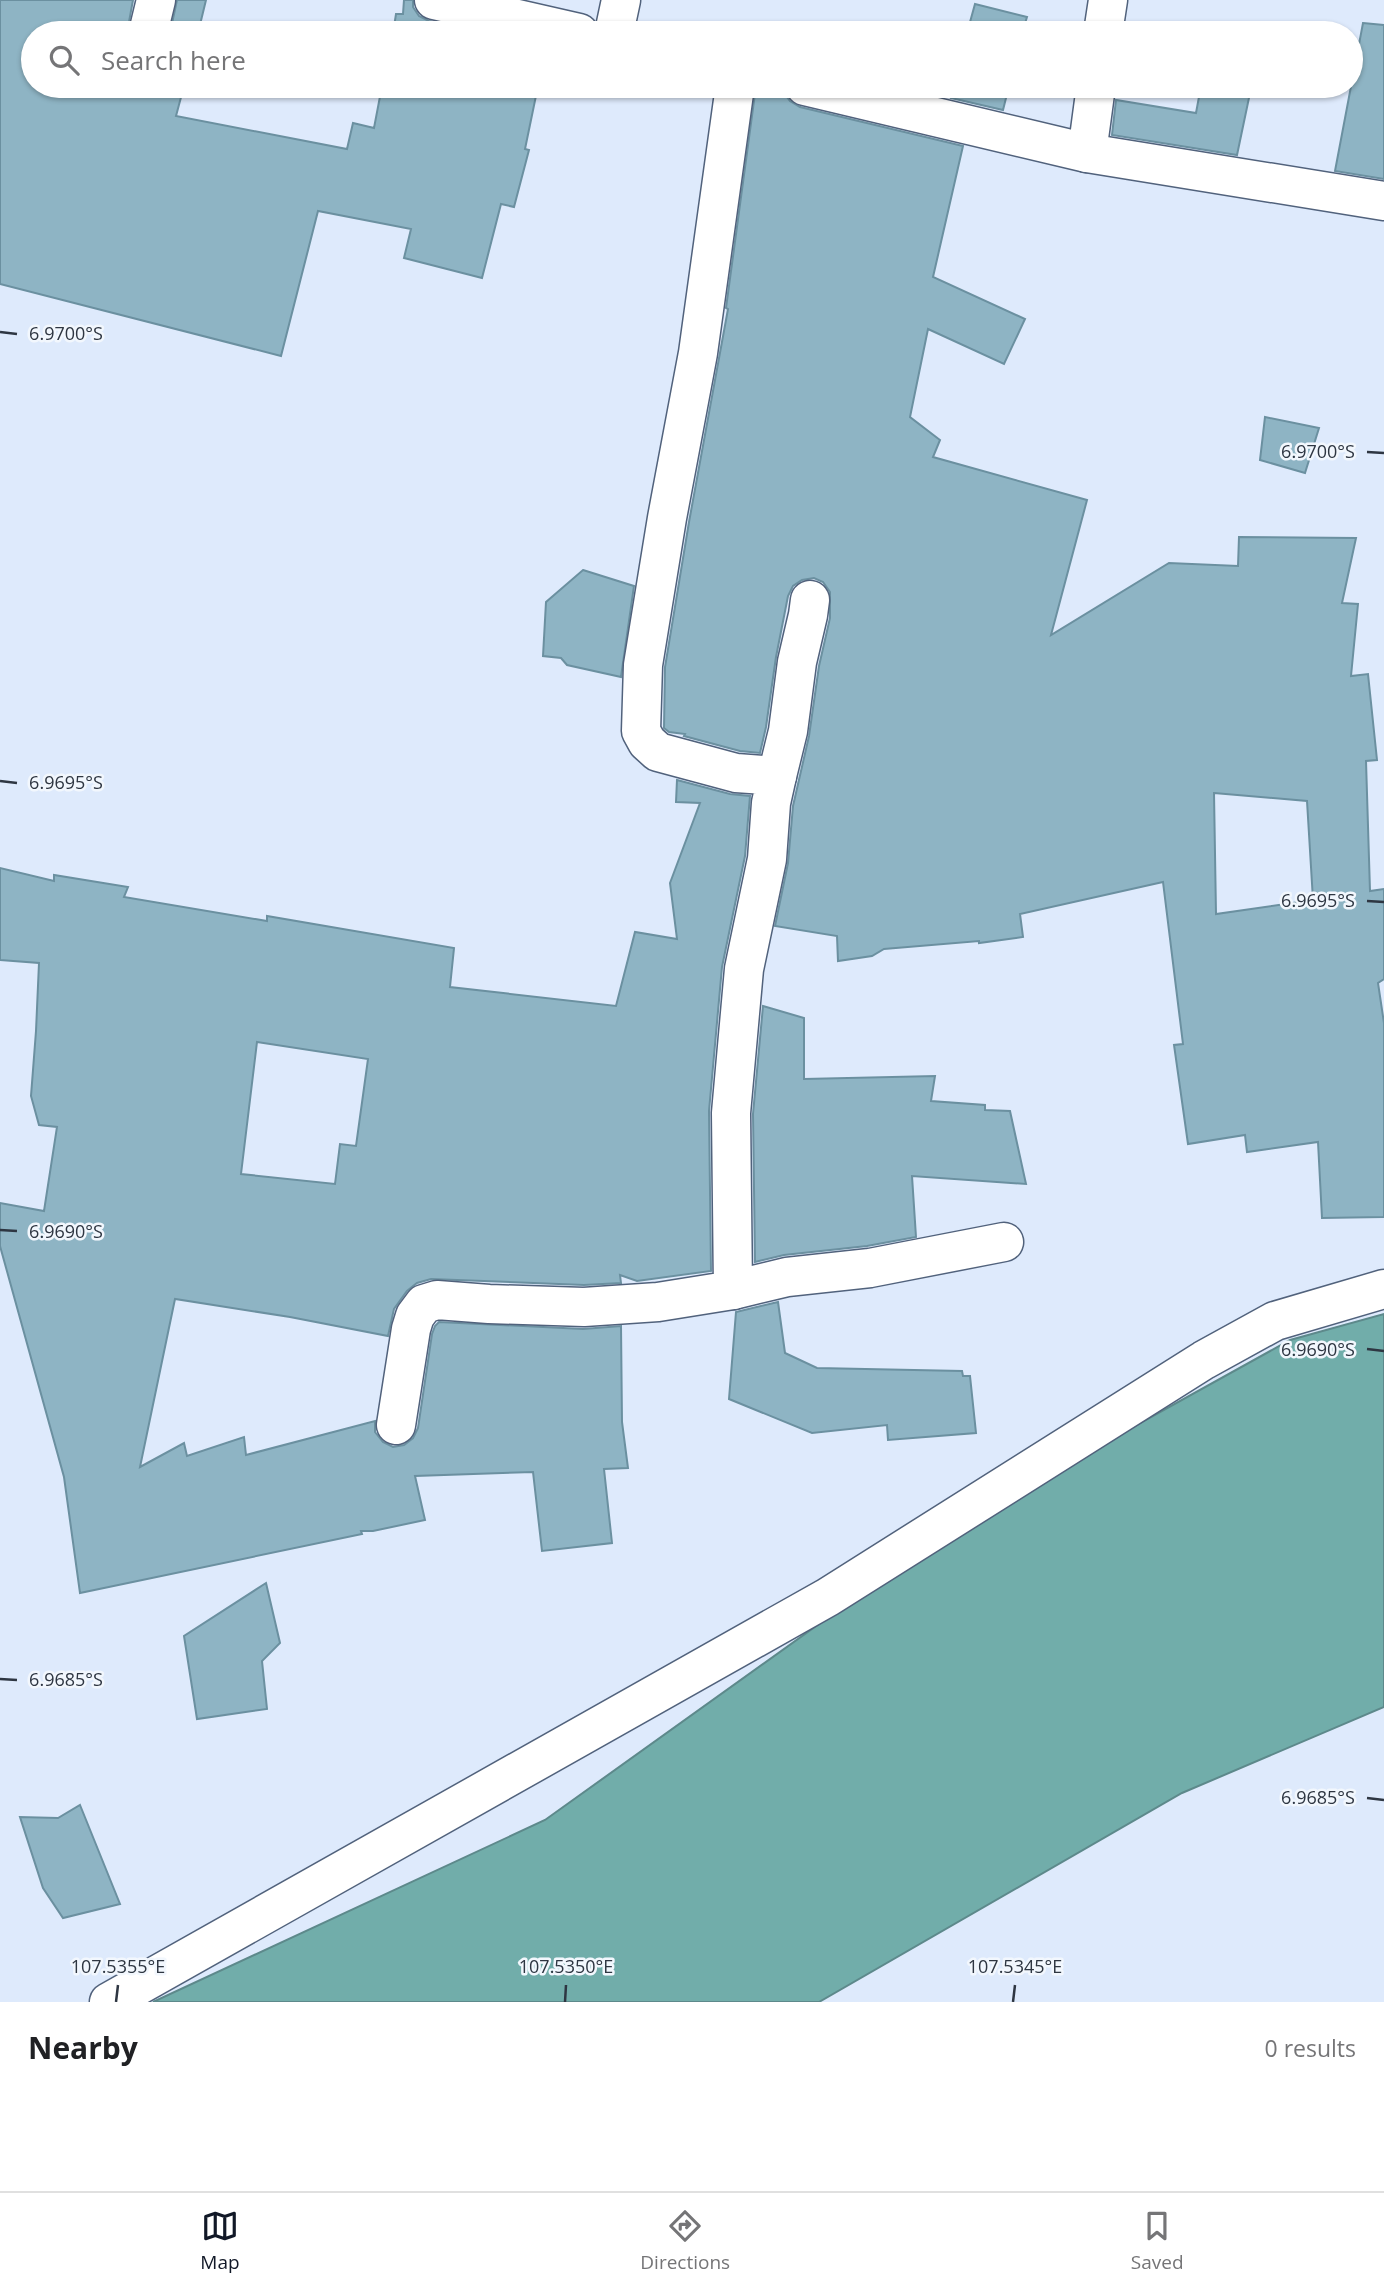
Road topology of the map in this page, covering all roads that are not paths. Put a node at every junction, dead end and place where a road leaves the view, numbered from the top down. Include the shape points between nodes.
1 (156, 0) edge
2 (434, 0) edge
3 (621, 0) edge
4 (1108, 0) edge
5 (151, 21) edge
6 (526, 21) edge
7 (617, 21) edge
8 (1105, 21) edge
9 (734, 98) edge
10 (856, 98) edge
11 (1094, 98) edge
12 (1087, 153) junction
13 (1384, 201) edge
14 (810, 600) dead end
15 (777, 776) junction
16 (1004, 1242) dead end
17 (1384, 1289) edge
18 (733, 1290) junction
19 (396, 1425) dead end
20 (110, 2002) edge

1 - 5 street
2 - 6 street
3 - 7 street
4 - 8 street
9 - 15 street via 698,353 643,665 641,731 658,752 736,773
10 - 12 street
11 - 12 street
12 - 13 street
14 - 15 street
15 - 18 street via 767,859 744,969 731,1113
16 - 18 street
17 - 20 street via 1275,1321 1204,1360 828,1597
18 - 19 street via 659,1302 584,1307 437,1300 424,1304 411,1329

